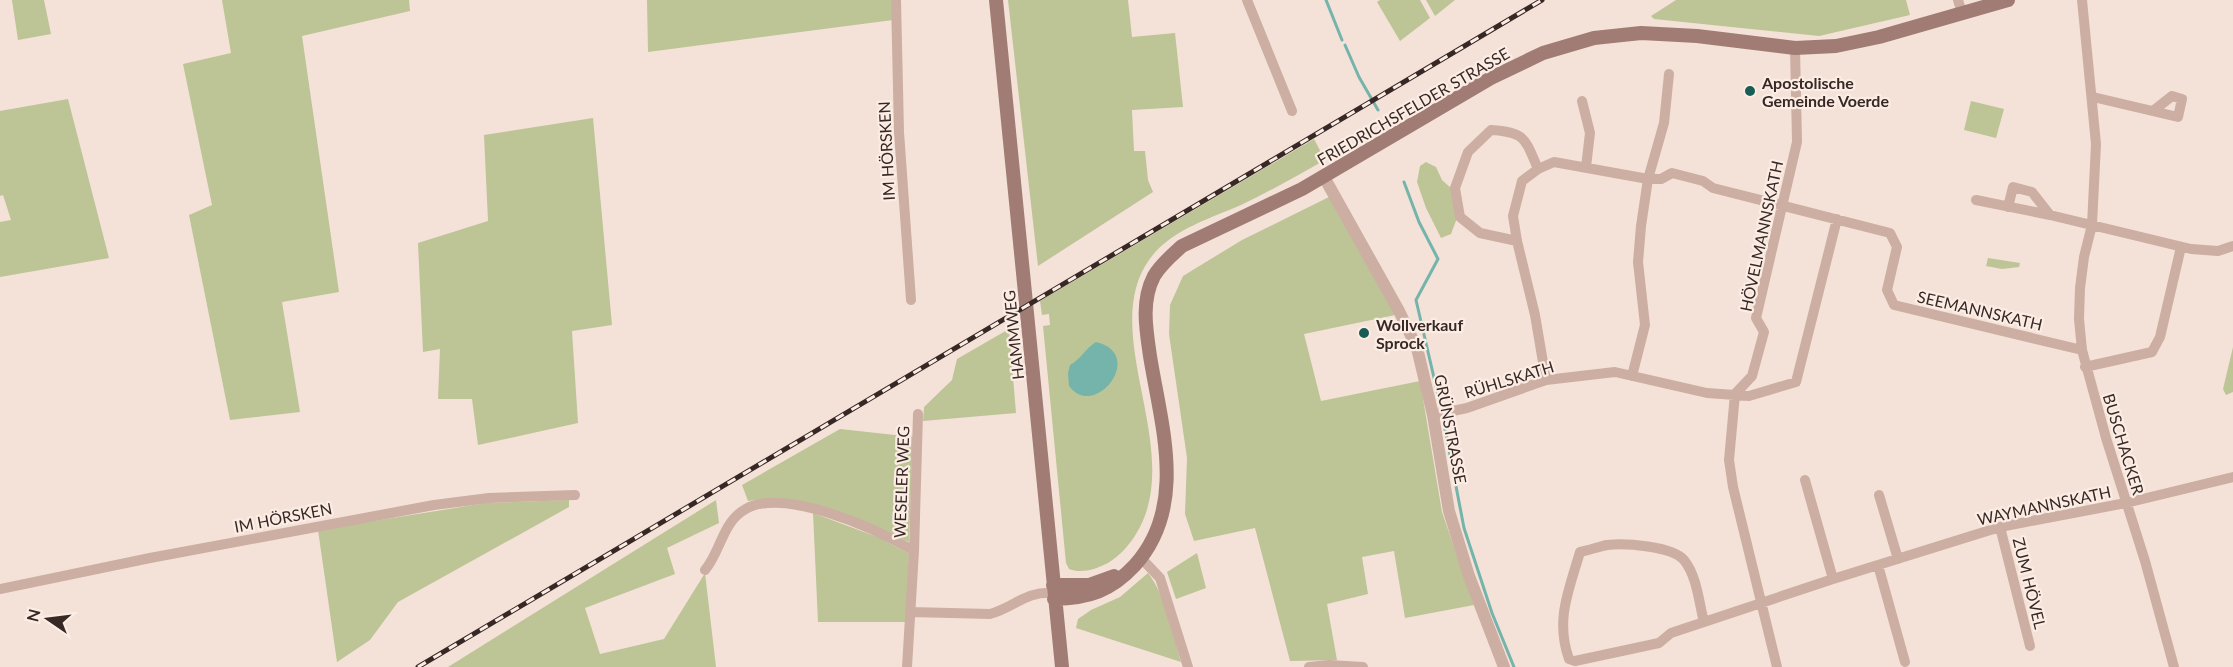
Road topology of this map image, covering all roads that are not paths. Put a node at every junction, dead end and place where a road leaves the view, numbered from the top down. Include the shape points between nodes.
1 (896, 0) edge
2 (996, 0) edge
3 (1246, 0) edge
4 (2008, 0) edge
5 (2082, 0) edge
6 (1960, 7) edge
7 (1795, 48) junction
8 (1669, 74) dead end
9 (2093, 97) junction
10 (1582, 101) dead end
11 (1292, 111) dead end
12 (2153, 111) dead end
13 (1586, 167) junction
14 (1538, 169) junction
15 (1324, 177) junction
16 (1648, 179) junction
17 (1976, 200) dead end
18 (1782, 205) junction
19 (2008, 207) junction
20 (2050, 214) junction
21 (1837, 219) junction
22 (2092, 225) junction
23 (1517, 241) junction
24 (2233, 246) edge
25 (2181, 247) junction
26 (910, 300) dead end
27 (2082, 350) junction
28 (2085, 367) junction
29 (1632, 375) junction
30 (1546, 380) junction
31 (1735, 394) junction
32 (918, 414) dead end
33 (1433, 415) junction
34 (2233, 477) edge
35 (1805, 480) dead end
36 (575, 495) dead end
37 (1880, 495) dead end
38 (2126, 503) junction
39 (2000, 527) junction
40 (914, 551) junction
41 (1898, 559) junction
42 (1138, 562) junction
43 (1878, 565) junction
44 (705, 570) dead end
45 (1833, 579) junction
46 (0, 589) edge
47 (1054, 592) junction
48 (1761, 604) junction
49 (911, 612) junction
50 (1704, 622) junction
51 (2030, 646) dead end
52 (1905, 662) dead end
53 (907, 667) edge
54 (1062, 667) edge
55 (1188, 667) edge
56 (1309, 667) edge
57 (1363, 667) edge
58 (1504, 667) edge
59 (1777, 667) edge
60 (2174, 667) edge

1 - 26 street, IM HÖRSKEN via 899,132
2 - 47 main road, HAMMWEG
3 - 11 street
4 - 6 main road, FRIEDRICHSFELDER STRASSE
5 - 9 street, BUSCHACKER
6 - 7 main road, FRIEDRICHSFELDER STRASSE via 1879,38
7 - 15 main road, FRIEDRICHSFELDER STRASSE via 1641,33 1594,38 1543,53 1491,78
7 - 18 street, HÖVELMANNSKATH via 1797,142
8 - 16 street via 1664,123
9 - 12 street
9 - 22 street, BUSCHACKER via 2096,144
10 - 13 street via 1590,133
13 - 14 street via 1554,162
13 - 16 street
14 - 23 street via 1522,181 1514,216
14 - 23 street via 1526,141 1512,131 1491,130 1468,152 1455,188 1460,217 1480,233
15 - 33 street, GRÜNSTRASSE via 1417,348
15 - 42 main road, FRIEDRICHSFELDER STRASSE via 1182,246 1155,274 1147,298 1146,325 1168,469 1165,506 1155,536
16 - 18 street, SEEMANNSKATH via 1661,179 1672,173 1703,181 1713,189
16 - 29 street via 1638,262 1645,324
17 - 19 street
18 - 21 street, SEEMANNSKATH
18 - 31 street, HÖVELMANNSKATH via 1756,318 1764,332 1752,376
19 - 20 street
19 - 20 street via 2013,187 2032,192
20 - 22 street
21 - 27 street, SEEMANNSKATH via 1890,233 1898,247 1887,290 1893,305
21 - 31 street via 1796,382 1749,396
22 - 25 street
22 - 27 street, BUSCHACKER via 2080,288
23 - 30 street
24 - 25 street via 2212,251
25 - 28 street via 2160,337 2152,352
27 - 28 street, BUSCHACKER
28 - 38 street, BUSCHACKER
29 - 30 street, RÜHLSKATH via 1615,372
29 - 31 street, RÜHLSKATH via 1707,393
30 - 33 street, RÜHLSKATH via 1467,408
31 - 48 street via 1729,460
32 - 40 street, WESELER WEG
33 - 58 street, GRÜNSTRASSE via 1449,511
34 - 38 street, WAYMANNSKATH
35 - 45 street
36 - 46 street, IM HÖRSKEN via 430,505
37 - 41 street
38 - 39 street, WAYMANNSKATH
38 - 60 street, BUSCHACKER
39 - 41 street, WAYMANNSKATH
39 - 51 street, ZUM HÖVEL
40 - 44 street, WESELER WEG via 833,514 790,504 753,504 732,520
40 - 49 street, WESELER WEG
41 - 43 street, WAYMANNSKATH
42 - 47 main road via 1111,578
42 - 55 street via 1160,578
43 - 45 street, WAYMANNSKATH
43 - 52 street
45 - 48 street, WAYMANNSKATH
47 - 49 street via 1028,595 990,614
47 - 54 main road, HAMMWEG
48 - 50 street, WAYMANNSKATH
48 - 59 street
49 - 53 street, WESELER WEG
50 - 50 street, WAYMANNSKATH via 1634,650 1569,659 1562,613 1580,552 1608,545 1671,551 1683,558 1691,572
56 - 57 street

